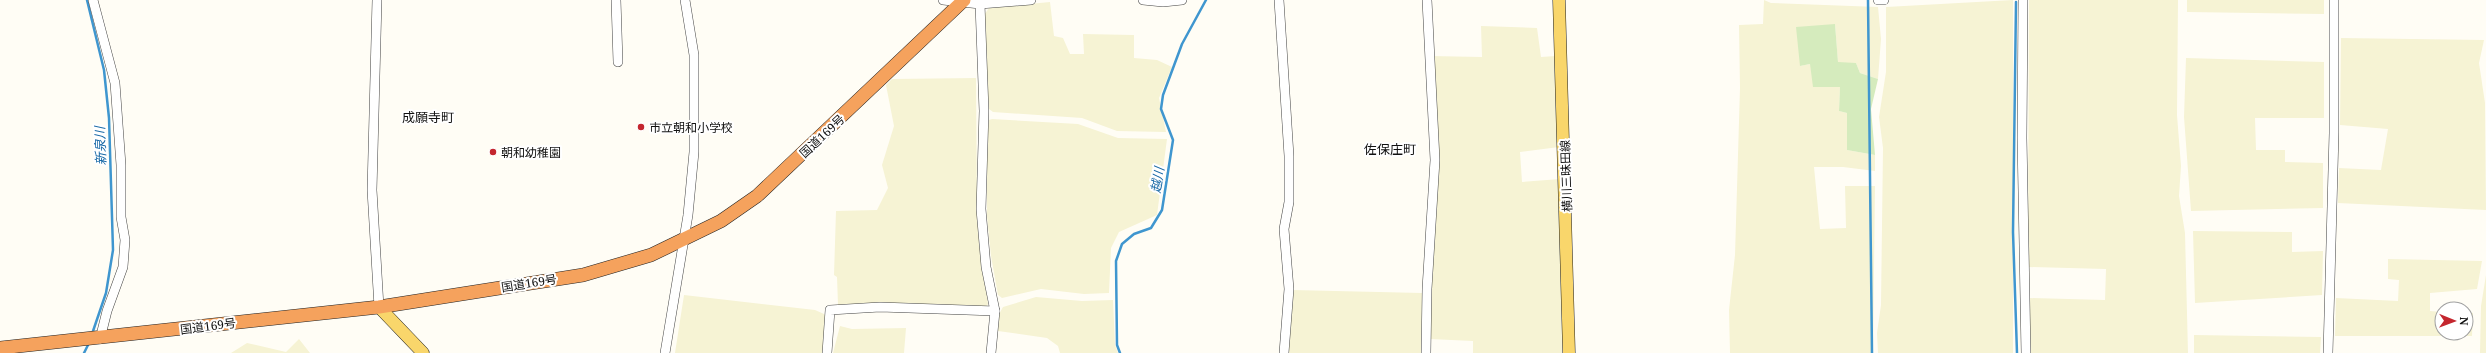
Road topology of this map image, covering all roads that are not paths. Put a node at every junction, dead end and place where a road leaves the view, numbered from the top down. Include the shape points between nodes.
1 (94, 0) edge
2 (377, 0) edge
3 (616, 0) edge
4 (685, 0) edge
5 (943, 0) edge
6 (1031, 0) edge
7 (1143, 0) edge
8 (1182, 0) edge
9 (1279, 0) edge
10 (1427, 0) edge
11 (1559, 0) edge
12 (1878, 0) edge
13 (1884, 0) edge
14 (2022, 0) edge
15 (2334, 0) edge
16 (963, 1) edge
17 (980, 4) junction
18 (618, 62) dead end
19 (684, 240) junction
20 (379, 307) junction
21 (995, 311) junction
22 (100, 338) junction
23 (0, 348) edge
24 (423, 353) edge
25 (665, 353) edge
26 (827, 353) edge
27 (991, 353) edge
28 (1284, 353) edge
29 (1426, 353) edge
30 (1570, 353) edge
31 (2026, 353) edge
32 (2328, 353) edge

1 - 22 street via 115,83 121,165 121,217 125,240 123,267
2 - 20 street via 372,190
3 - 18 street
4 - 19 street via 694,55 694,152
5 - 16 street
6 - 17 street
7 - 8 street
9 - 28 street via 1290,156 1289,202 1284,229 1289,289
10 - 29 street via 1435,160 1427,281
11 - 30 main road, 横川三昧田線
12 - 13 street
14 - 31 street
15 - 32 street via 2334,134
16 - 17 street
16 - 19 highway, 国道169号 via 757,196 721,221
17 - 21 street via 984,111 981,209 986,267
19 - 20 highway, 国道169号 via 624,265 583,275
19 - 25 street
20 - 22 highway, 国道169号
20 - 24 main road
21 - 26 street via 880,307 830,310
21 - 27 street
22 - 23 highway, 国道169号

